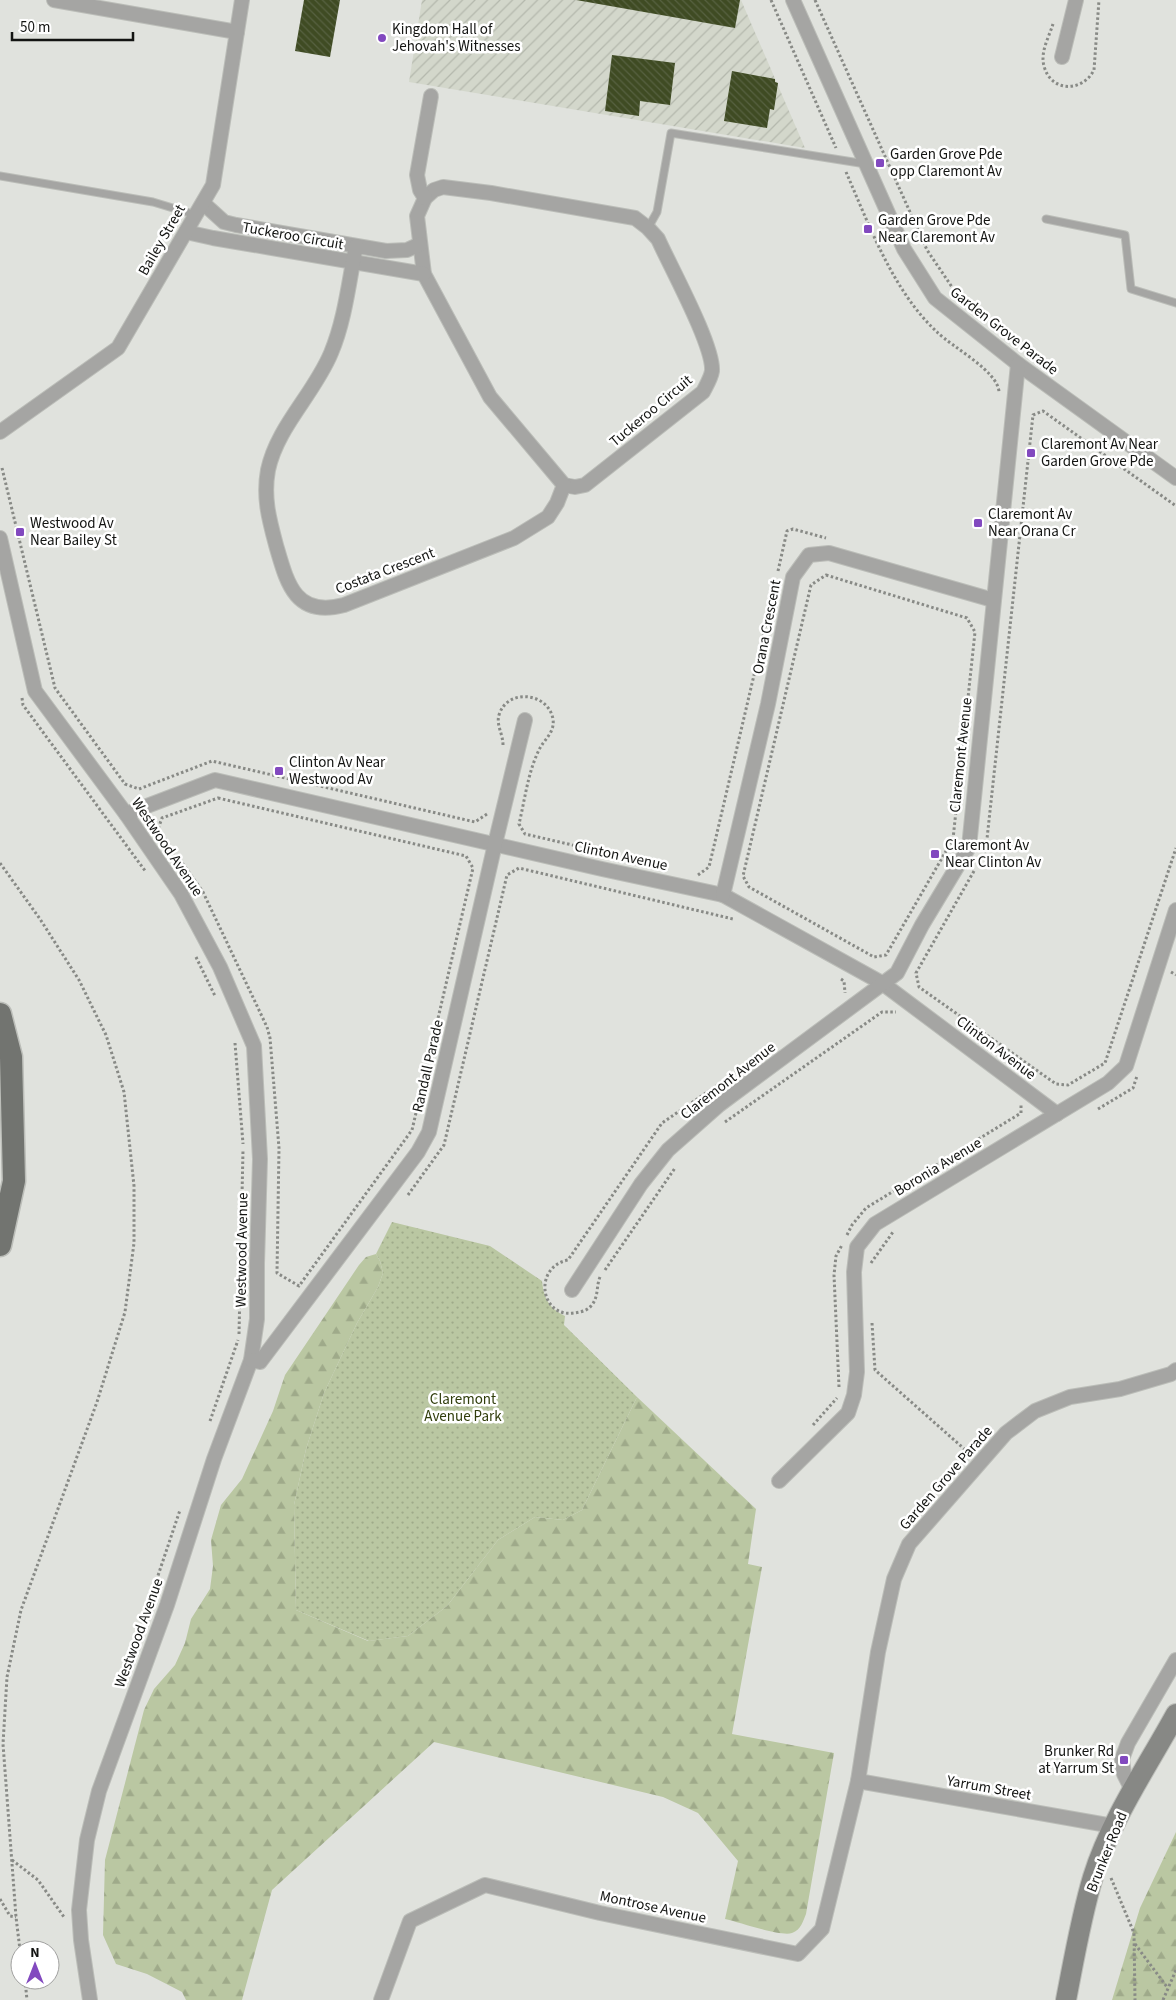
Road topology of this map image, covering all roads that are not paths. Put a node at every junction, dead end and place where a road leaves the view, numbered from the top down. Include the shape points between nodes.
1 (54, 0) edge
2 (242, 0) edge
3 (793, 0) edge
4 (1076, 0) edge
5 (237, 32) junction
6 (1062, 57) dead end
7 (431, 96) dead end
8 (866, 164) junction
9 (0, 176) edge
10 (424, 198) junction
11 (199, 209) junction
12 (1046, 219) dead end
13 (648, 228) junction
14 (186, 232) junction
15 (420, 244) junction
16 (356, 246) junction
17 (353, 262) junction
18 (424, 274) junction
19 (1176, 304) edge
20 (1018, 364) junction
21 (0, 432) edge
22 (1176, 478) edge
23 (564, 486) junction
24 (0, 538) edge
25 (993, 600) junction
26 (525, 720) dead end
27 (126, 814) junction
28 (495, 844) junction
29 (723, 895) junction
30 (1176, 910) edge
31 (882, 983) junction
32 (0, 1014) edge
33 (1057, 1114) junction
34 (0, 1245) edge
35 (572, 1290) dead end
36 (251, 1360) junction
37 (1176, 1370) edge
38 (779, 1481) dead end
39 (1176, 1660) edge
40 (1176, 1714) edge
41 (858, 1781) junction
42 (1132, 1792) junction
43 (1113, 1826) junction
44 (90, 2000) edge
45 (381, 2000) edge
46 (1066, 2000) edge

1 - 5 street
2 - 5 street, Bailey Street
3 - 8 street, Garden Grove Parade
4 - 6 street
5 - 11 street, Bailey Street via 213,185
7 - 10 street via 418,175
8 - 13 lane via 671,132 657,212
8 - 20 street, Garden Grove Parade via 904,249 935,298
9 - 11 lane
10 - 13 street, Tuckeroo Circuit via 444,187 491,193 635,218
10 - 15 street via 417,216
11 - 14 street, Bailey Street
11 - 16 street, Tuckeroo Circuit via 224,222
12 - 19 lane via 1126,235 1131,289
13 - 23 street, Tuckeroo Circuit via 658,239 703,336 712,373 703,392 600,474 585,485
14 - 17 street, Tuckeroo Circuit
14 - 21 street, Bailey Street via 118,348
15 - 16 street, Tuckeroo Circuit via 395,252
15 - 18 street
16 - 17 street, Costata Crescent
17 - 18 street, Tuckeroo Circuit
17 - 23 street, Costata Crescent via 332,353 276,446 268,469 265,494 268,516 288,584 295,593 310,604 332,608 505,542 548,517
18 - 23 street via 490,397
20 - 22 street, Garden Grove Parade
20 - 25 street, Claremont Avenue
24 - 27 street, Westwood Avenue via 35,691
25 - 29 street, Orana Crescent via 829,553 809,556 793,577 768,704
25 - 31 street, Claremont Avenue via 969,847 897,973
26 - 28 street, Randall Parade
27 - 28 street, Clinton Avenue via 215,780
27 - 36 street, Westwood Avenue via 181,894 220,967 254,1046 260,1158 257,1319
28 - 29 street, Clinton Avenue
28 - 36 street, Randall Parade via 429,1132 418,1152 298,1315 260,1362
29 - 31 street, Clinton Avenue
30 - 33 street, Boronia Avenue via 1126,1066 1108,1083
31 - 33 street, Clinton Avenue
31 - 35 street, Claremont Avenue via 720,1105 668,1150 641,1184
32 - 34 main road via 11,1057 14,1182
33 - 38 street, Boronia Avenue via 875,1224 858,1247 854,1272 857,1372 848,1413
36 - 44 street, Westwood Avenue via 99,1791 87,1840 79,1910
37 - 41 street, Garden Grove Parade via 1120,1389 1070,1397 1035,1411 1006,1433 909,1544 894,1579 878,1652
39 - 42 street via 1122,1759
40 - 42 main road, Brunker Road
41 - 43 street, Yarrum Street
41 - 45 street, Montrose Avenue via 822,1928 798,1954 600,1913 485,1885 410,1921
42 - 43 main road, Brunker Road
43 - 46 main road, Brunker Road via 1093,1876

